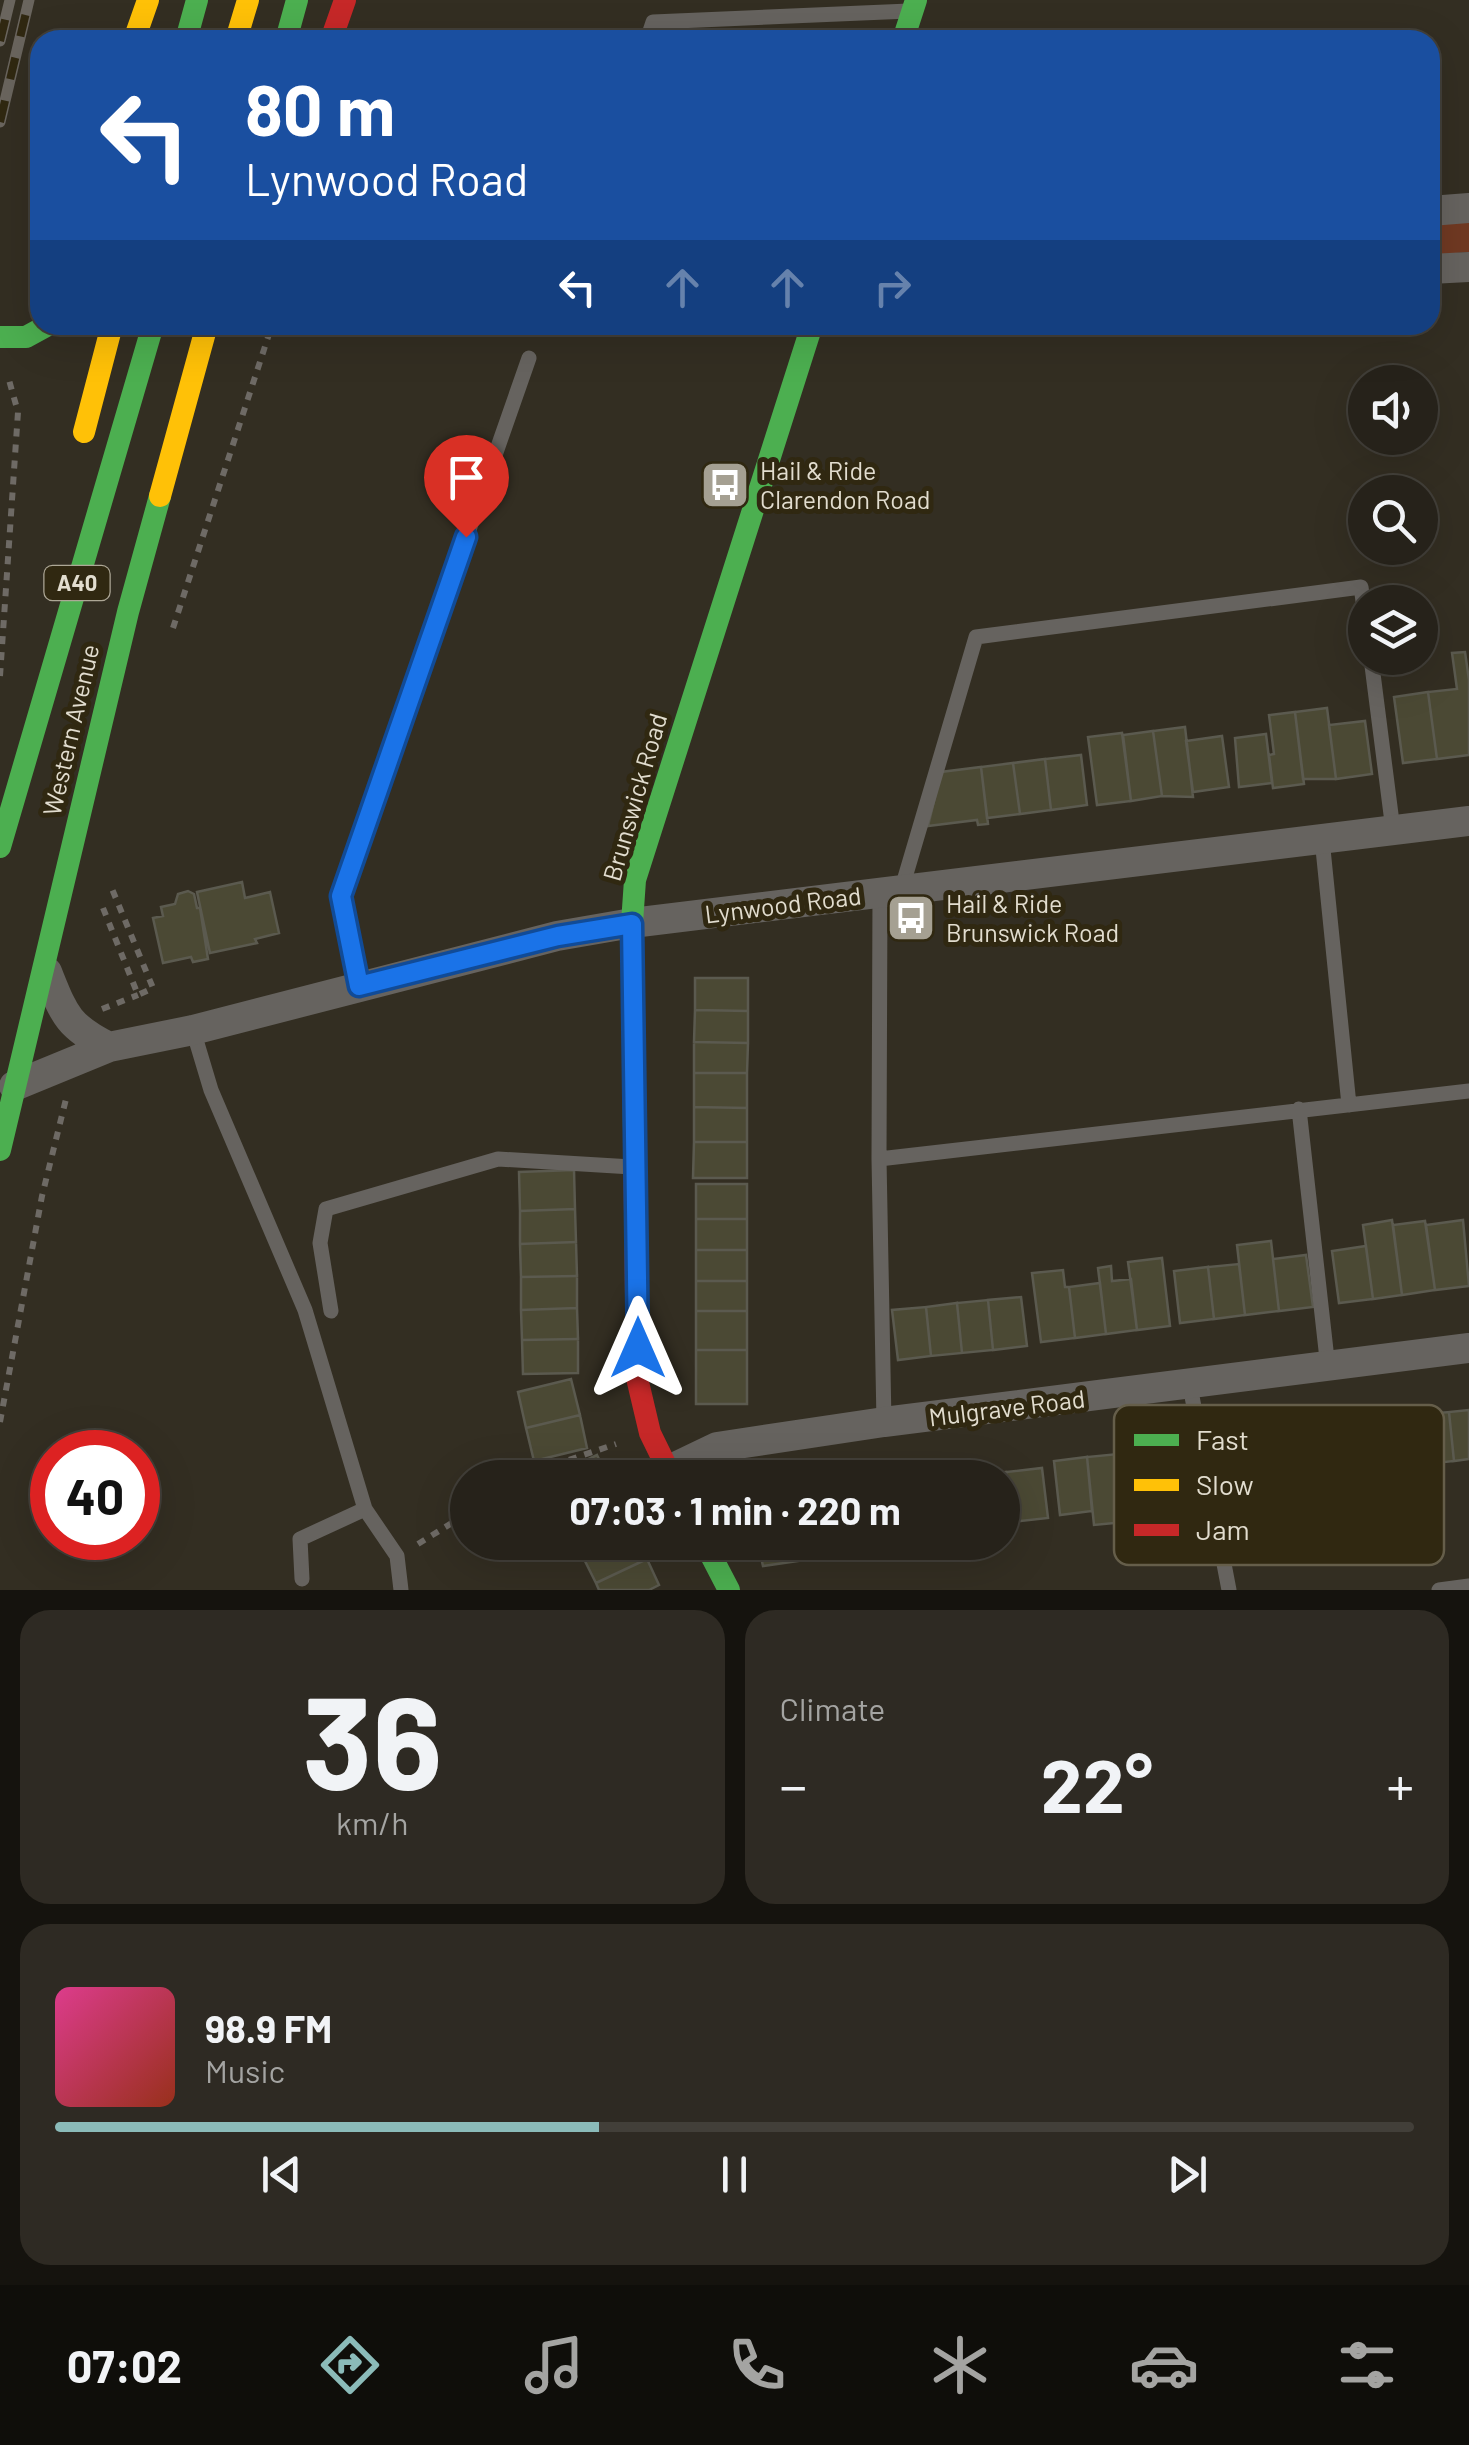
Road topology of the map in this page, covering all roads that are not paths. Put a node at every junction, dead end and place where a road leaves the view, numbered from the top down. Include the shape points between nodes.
1 (148, 0) edge
2 (197, 0) edge
3 (248, 0) edge
4 (297, 0) edge
5 (344, 0) edge
6 (877, 0) edge
7 (914, 5) edge
8 (138, 30) edge
9 (189, 30) edge
10 (239, 30) edge
11 (289, 30) edge
12 (334, 30) edge
13 (650, 30) edge
14 (906, 30) edge
15 (1469, 208) edge
16 (1440, 210) edge
17 (1469, 266) edge
18 (1440, 268) edge
19 (33, 335) edge
20 (109, 335) edge
21 (150, 335) edge
22 (204, 335) edge
23 (809, 335) edge
24 (0, 337) edge
25 (529, 358) dead end
26 (215, 384) dead end
27 (76, 461) dead end
28 (1348, 589) edge
29 (128, 612) junction
30 (1372, 675) edge
31 (14, 717) dead end
32 (1469, 821) edge
33 (1393, 830) junction
34 (1322, 839) junction
35 (1, 844) edge
36 (891, 892) junction
37 (632, 924) junction
38 (44, 962) junction
39 (359, 986) junction
40 (193, 1030) junction
41 (109, 1033) junction
42 (14, 1086) junction
43 (1469, 1091) edge
44 (1349, 1105) junction
45 (1299, 1109) junction
46 (0, 1150) edge
47 (879, 1159) junction
48 (636, 1168) junction
49 (332, 1311) dead end
50 (1469, 1348) edge
51 (1328, 1368) junction
52 (1190, 1386) junction
53 (1194, 1405) edge
54 (884, 1422) junction
55 (663, 1460) edge
56 (694, 1460) edge
57 (365, 1508) junction
58 (713, 1560) edge
59 (1224, 1565) edge
60 (302, 1579) dead end
61 (1469, 1586) edge
62 (401, 1590) edge
63 (729, 1590) edge
64 (1229, 1590) edge
65 (1439, 1590) edge

1 - 8 main road
2 - 9 main road
3 - 10 main road
4 - 11 main road
5 - 12 main road
6 - 7 lane
7 - 13 lane via 653,22
7 - 14 main road
15 - 16 street
17 - 18 street
19 - 24 main road
20 - 27 main road
21 - 35 main road, Western Avenue / A40
22 - 29 main road, Western Avenue / A40
23 - 37 main road, Brunswick Road via 635,880
25 - 39 lane via 341,896
26 - 29 main road, A40
28 - 36 lane via 976,637
29 - 38 main road, Western Avenue / A40
30 - 33 lane
31 - 35 main road, A40
32 - 33 street, Lynwood Road
33 - 34 street, Lynwood Road
34 - 36 street, Lynwood Road
34 - 44 lane
36 - 37 street, Lynwood Road
36 - 47 lane
37 - 39 street, Lynwood Road
37 - 48 main road, Brunswick Road
38 - 41 street via 62,1010 79,1032
38 - 42 main road, Western Avenue / A40
39 - 40 street, Lynwood Road
40 - 41 street, Lynwood Road
40 - 57 lane via 211,1090 305,1310
41 - 42 street, Lynwood Road via 74,1064
42 - 46 main road, Western Avenue / A40
43 - 44 lane
44 - 45 lane
45 - 47 lane
45 - 51 lane
47 - 54 lane
48 - 49 lane via 498,1160 326,1209 320,1242
48 - 55 main road, Brunswick Road via 637,1378
50 - 51 street, Mulgrave Road
51 - 52 street, Mulgrave Road
52 - 53 lane
52 - 54 street, Mulgrave Road
54 - 56 street, Mulgrave Road via 717,1447
57 - 60 lane via 300,1539
57 - 62 lane via 397,1556
58 - 63 main road
59 - 64 lane
61 - 65 lane

